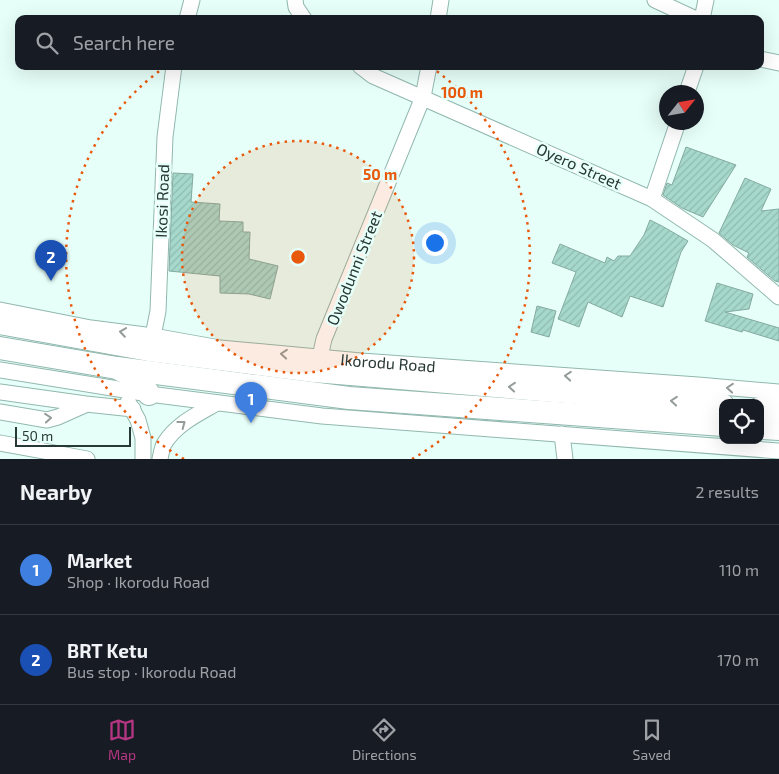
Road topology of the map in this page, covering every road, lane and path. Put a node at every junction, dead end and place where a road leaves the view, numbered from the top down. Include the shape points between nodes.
1 (192, 0) edge
2 (295, 0) edge
3 (441, 0) edge
4 (655, 0) edge
5 (706, 0) edge
6 (188, 15) edge
7 (301, 15) edge
8 (439, 15) edge
9 (687, 15) edge
10 (703, 15) edge
11 (764, 60) edge
12 (779, 63) edge
13 (173, 70) edge
14 (365, 70) edge
15 (428, 70) edge
16 (695, 70) edge
17 (689, 85) edge
18 (423, 97) junction
19 (675, 130) edge
20 (652, 200) junction
21 (779, 297) edge
22 (0, 310) edge
23 (0, 323) edge
24 (153, 336) junction
25 (0, 348) edge
26 (320, 357) junction
27 (0, 361) edge
28 (0, 370) edge
29 (0, 381) edge
30 (124, 388) junction
31 (0, 392) edge
32 (779, 392) edge
33 (217, 403) junction
34 (86, 404) junction
35 (719, 405) edge
36 (764, 408) edge
37 (779, 410) edge
38 (0, 412) edge
39 (719, 425) edge
40 (764, 428) edge
41 (779, 429) edge
42 (562, 434) junction
43 (719, 438) edge
44 (764, 440) edge
45 (779, 442) edge
46 (0, 443) edge
47 (779, 451) edge
48 (87, 459) edge
49 (143, 459) edge
50 (160, 459) edge
51 (565, 459) edge

1 - 6 street
2 - 7 street
3 - 8 street
4 - 9 street
5 - 10 street
11 - 12 street
13 - 24 street, Ikosi Road via 165,137 158,311
14 - 18 street, Oyero Street
15 - 18 street, Owodunni Street
16 - 17 street
18 - 20 street, Oyero Street
18 - 26 street, Owodunni Street via 324,339
19 - 20 street
20 - 21 street, Oyero Street via 712,240
24 -> 22 street, Ikorodu Road via 91,328
35 -> 23 highway, Ikorodu Road via 314,371 149,350
26 -> 24 street, Ikorodu Road via 220,348
25 - 30 highway
32 -> 26 street, Ikorodu Road
27 - 30 street
28 - 30 street
29 - 30 street
30 - 33 street
30 - 34 street
30 - 34 street
30 - 39 highway via 349,398
30 - 43 street
30 - 49 street via 144,438
31 - 34 street
33 - 42 street via 322,416
50 -> 33 street via 163,445 174,430
38 -> 34 street via 47,420
36 - 37 highway
40 - 41 highway
42 - 47 street
42 - 51 street
44 - 45 street
46 - 48 street

